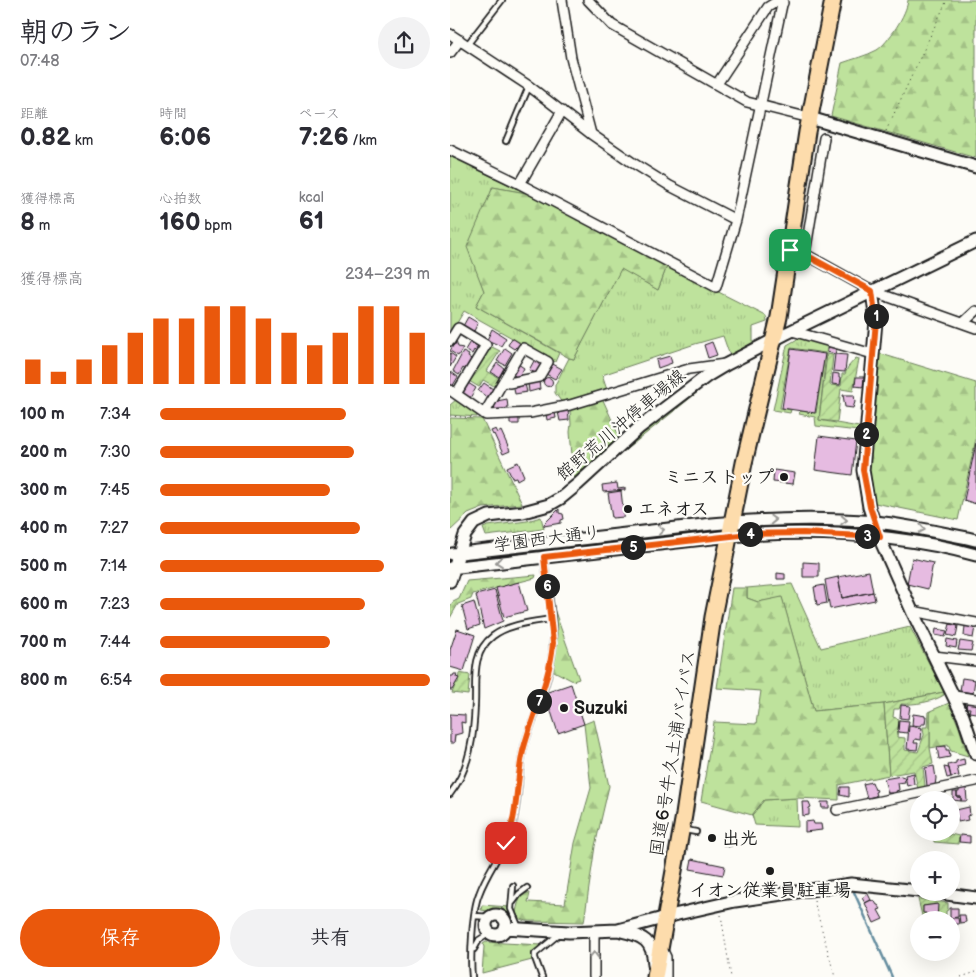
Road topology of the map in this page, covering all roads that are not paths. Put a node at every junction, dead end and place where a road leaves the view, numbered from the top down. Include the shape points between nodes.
1 (502, 0) edge
2 (562, 0) edge
3 (588, 0) edge
4 (833, 0) edge
5 (783, 2) edge
6 (450, 34) edge
7 (464, 43) junction
8 (450, 53) edge
9 (717, 84) junction
10 (529, 86) junction
11 (760, 105) junction
12 (562, 111) junction
13 (810, 118) junction
14 (591, 134) junction
15 (824, 138) dead end
16 (506, 141) dead end
17 (450, 150) edge
18 (976, 167) edge
19 (520, 184) junction
20 (797, 203) junction
21 (812, 206) junction
22 (736, 220) junction
23 (976, 241) edge
24 (797, 252) junction
25 (872, 291) junction
26 (976, 311) edge
27 (963, 323) junction
28 (976, 328) edge
29 (792, 331) junction
30 (774, 340) junction
31 (450, 341) edge
32 (873, 354) junction
33 (727, 364) junction
34 (504, 381) junction
35 (453, 392) edge
36 (484, 414) junction
37 (874, 522) junction
38 (731, 529) junction
39 (880, 537) junction
40 (976, 540) edge
41 (454, 554) edge
42 (976, 555) edge
43 (544, 557) junction
44 (452, 567) edge
45 (450, 581) edge
46 (912, 611) junction
47 (551, 619) junction
48 (976, 623) edge
49 (934, 656) junction
50 (976, 661) edge
51 (954, 696) junction
52 (976, 699) edge
53 (974, 736) edge
54 (976, 754) edge
55 (976, 781) edge
56 (450, 794) edge
57 (837, 810) dead end
58 (513, 886) dead end
59 (527, 888) dead end
60 (910, 890) edge
61 (960, 896) edge
62 (976, 898) edge
63 (511, 909) junction
64 (475, 916) junction
65 (491, 917) junction
66 (664, 918) junction
67 (505, 928) junction
68 (520, 929) junction
69 (618, 930) junction
70 (562, 932) junction
71 (594, 932) junction
72 (490, 933) junction
73 (660, 944) junction
74 (472, 958) junction
75 (472, 977) edge
76 (542, 977) edge
77 (594, 977) edge
78 (654, 977) edge
79 (666, 977) edge

1 - 7 lane
2 - 14 street via 570,58
3 - 9 street via 612,25
4 - 13 highway, 国道6号牛久土浦バイパス
5 - 9 street via 768,7
5 - 11 street
6 - 7 street
7 - 8 street
7 - 10 street
9 - 11 street via 747,102
10 - 12 street
10 - 16 lane
11 - 13 street
11 - 22 street
12 - 14 street
12 - 19 street
13 - 18 main road
13 - 20 highway, 国道6号牛久土浦バイパス
14 - 22 street via 670,186
15 - 21 street
17 - 19 street
19 - 22 street via 716,287
20 - 21 street
20 - 24 highway, 国道6号牛久土浦バイパス
21 - 24 street
23 - 25 main road, 館野荒川沖停車場線
24 - 25 street
24 - 30 highway, 国道6号牛久土浦バイパス
25 - 27 street
25 - 29 main road, 館野荒川沖停車場線
25 - 32 main road via 876,321
26 - 27 street
27 - 28 street
29 - 30 main road, 館野荒川沖停車場線
29 - 32 street
30 - 33 main road, 館野荒川沖停車場線
30 - 38 highway, 国道6号牛久土浦バイパス
31 - 35 street via 458,328 486,345
32 - 37 main road via 863,470
33 - 36 street via 689,368 570,405 530,413
33 - 41 main road, 館野荒川沖停車場線 via 659,412 561,498 536,510 489,516 474,523
34 - 34 street via 523,348 548,362 539,377 509,383
34 - 36 street
35 - 36 street
38 -> 37 main road, 学園西大通り via 814,518
37 - 39 main road
37 -> 40 main road, 学園西大通り
38 - 39 main road, 学園西大通り
41 -> 38 main road, 学園西大通り
38 - 43 main road, 学園西大通り
38 - 66 highway, 国道6号牛久土浦バイパス via 713,617 688,831
39 - 42 main road, 学園西大通り
39 - 46 main road
41 - 44 main road, 館野荒川沖停車場線
43 -> 44 main road, 学園西大通り
43 - 47 lane
44 - 45 main road, 館野荒川沖停車場線
46 - 48 street
46 - 49 main road
47 - 56 lane via 511,627 494,635 483,646 476,666 474,723 467,762
47 - 64 lane via 553,643 550,664 524,749 514,822 479,895
49 - 50 street
49 - 51 main road
51 - 52 street
51 - 53 main road
53 - 54 main road
55 - 57 street
58 - 63 lane
59 - 63 lane via 515,898
60 - 66 main road via 859,884 811,889 713,904
61 - 62 main road
63 - 68 lane
64 - 65 lane
64 - 74 lane
65 - 67 main road via 497,915 502,918
65 - 72 main road via 486,924
66 - 69 main road
66 - 73 highway, 国道6号牛久土浦バイパス
67 - 68 main road
67 - 72 main road via 498,934
68 - 70 main road
69 - 71 main road
69 - 78 main road via 648,942 653,952
70 - 71 main road
70 - 76 lane via 535,954
77 -> 71 street
72 - 74 lane via 476,944
73 - 78 highway, 国道6号牛久土浦バイパス
73 - 79 street via 666,957
74 - 75 lane

